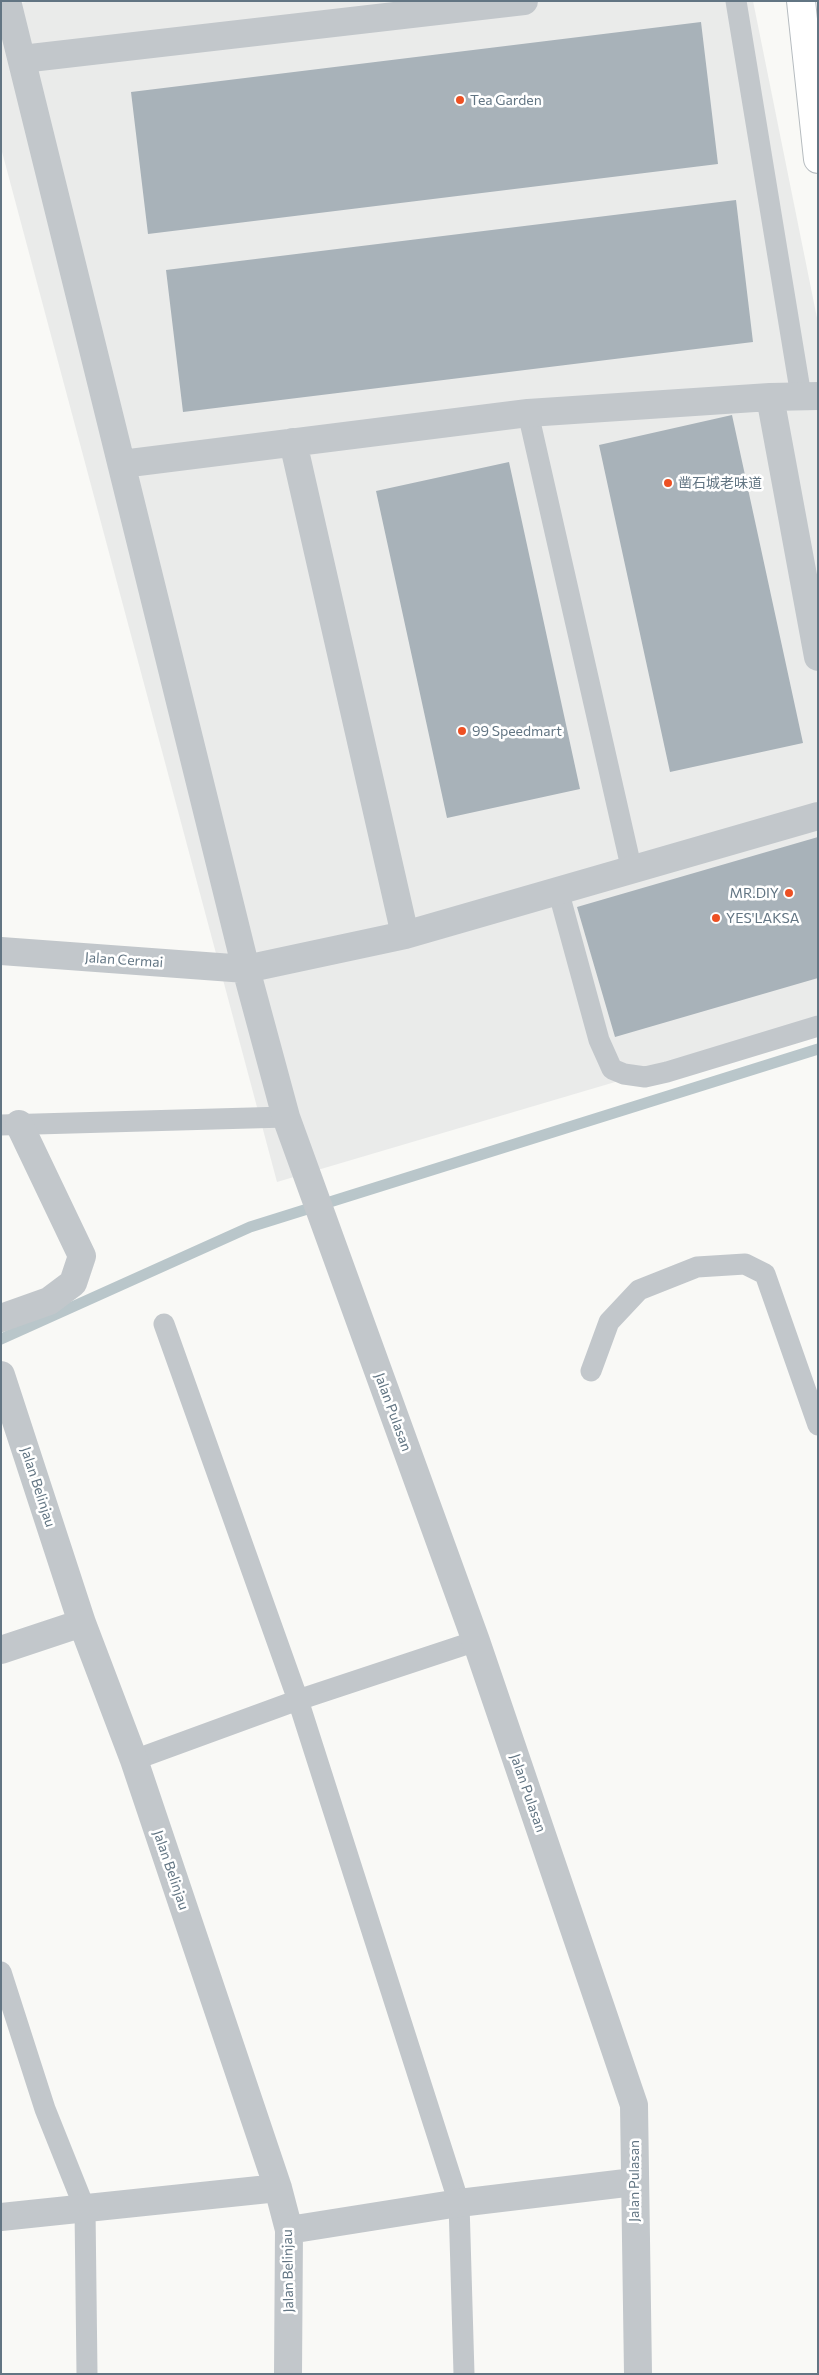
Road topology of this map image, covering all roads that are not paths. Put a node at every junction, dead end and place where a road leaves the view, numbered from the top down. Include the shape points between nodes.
1 (7, 1) edge
2 (524, 1) edge
3 (736, 1) edge
4 (801, 1) edge
5 (22, 59) junction
6 (818, 159) edge
7 (809, 396) edge
8 (770, 397) junction
9 (528, 413) junction
10 (293, 442) junction
11 (122, 464) junction
12 (818, 657) edge
13 (818, 816) edge
14 (632, 870) junction
15 (558, 890) junction
16 (405, 935) junction
17 (1, 951) edge
18 (246, 969) junction
19 (818, 1026) edge
20 (286, 1117) junction
21 (10, 1124) edge
22 (1, 1318) edge
23 (164, 1324) dead end
24 (591, 1371) dead end
25 (1, 1375) edge
26 (818, 1426) edge
27 (82, 1623) junction
28 (476, 1641) junction
29 (1, 1650) edge
30 (298, 1700) junction
31 (134, 1760) junction
32 (1, 1972) edge
33 (634, 2182) junction
34 (278, 2188) junction
35 (459, 2203) junction
36 (85, 2209) junction
37 (1, 2217) edge
38 (289, 2230) junction
39 (87, 2374) edge
40 (288, 2374) edge
41 (464, 2374) edge
42 (638, 2374) edge

1 - 5 street, Jalan Pulasan
2 - 5 street
3 - 7 lane
4 - 6 main road
5 - 11 street, Jalan Pulasan
7 - 8 street
8 - 9 street
8 - 12 street
9 - 10 street
9 - 14 lane
10 - 11 street
10 - 16 street
11 - 18 street, Jalan Pulasan
13 - 14 street, Jalan Cermai
14 - 15 street, Jalan Cermai
15 - 16 street, Jalan Cermai
15 - 19 lane via 599,1040 612,1069 645,1077
16 - 18 street, Jalan Cermai
17 - 18 street, Jalan Cermai
18 - 20 street, Jalan Pulasan
20 - 21 lane
20 - 28 street, Jalan Pulasan
21 - 22 street via 82,1256 73,1282 49,1301
23 - 30 lane
24 - 26 lane via 609,1322 640,1290 697,1267 745,1264 765,1274
25 - 27 street, Jalan Belinjau
27 - 29 street
27 - 31 street, Jalan Belinjau
28 - 30 lane
28 - 33 street, Jalan Pulasan via 634,2105
30 - 31 lane
30 - 35 lane
31 - 34 street, Jalan Belinjau
32 - 36 lane via 45,2109
33 - 35 street
33 - 42 street, Jalan Pulasan
34 - 36 street
34 - 38 street, Jalan Belinjau
35 - 38 street
35 - 41 lane
36 - 37 street
36 - 39 lane
38 - 40 street, Jalan Belinjau

